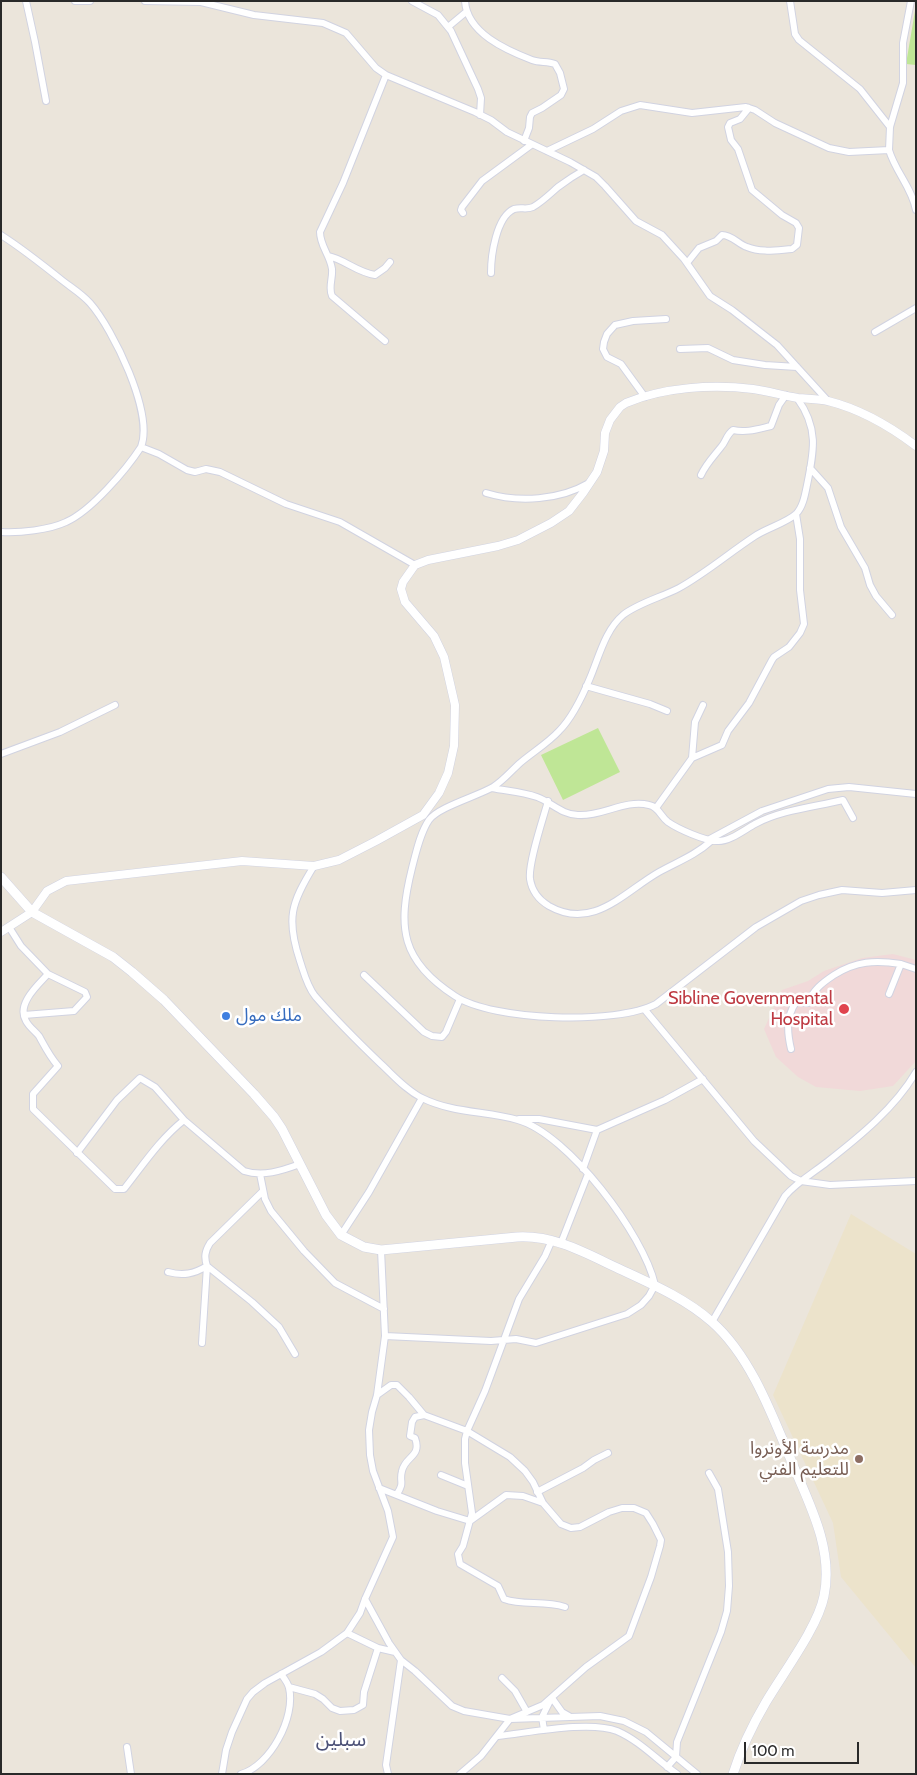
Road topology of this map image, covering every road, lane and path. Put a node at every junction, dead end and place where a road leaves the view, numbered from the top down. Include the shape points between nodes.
1 (26, 1) edge
2 (75, 1) edge
3 (90, 1) edge
4 (145, 1) edge
5 (412, 1) edge
6 (465, 1) edge
7 (790, 1) edge
8 (911, 1) edge
9 (466, 12) junction
10 (448, 27) junction
11 (386, 75) junction
12 (46, 101) dead end
13 (749, 108) junction
14 (480, 115) junction
15 (890, 127) junction
16 (524, 141) junction
17 (531, 145) junction
18 (889, 150) junction
19 (547, 152) junction
20 (584, 170) junction
21 (913, 194) edge
22 (916, 210) edge
23 (463, 213) dead end
24 (1, 235) edge
25 (328, 256) junction
26 (390, 262) dead end
27 (687, 264) junction
28 (491, 273) dead end
29 (916, 308) edge
30 (666, 319) dead end
31 (875, 332) dead end
32 (385, 341) dead end
33 (680, 349) dead end
34 (797, 367) junction
35 (786, 395) junction
36 (645, 397) junction
37 (797, 398) junction
38 (828, 401) junction
39 (916, 446) edge
40 (141, 447) junction
41 (810, 468) junction
42 (701, 474) dead end
43 (590, 482) junction
44 (486, 493) dead end
45 (796, 514) junction
46 (1, 532) edge
47 (415, 566) junction
48 (892, 615) dead end
49 (586, 686) junction
50 (115, 705) dead end
51 (703, 705) dead end
52 (667, 711) dead end
53 (1, 754) edge
54 (692, 758) junction
55 (492, 788) junction
56 (914, 795) edge
57 (548, 802) junction
58 (656, 808) junction
59 (426, 817) junction
60 (853, 818) dead end
61 (710, 840) junction
62 (314, 866) junction
63 (1, 877) edge
64 (916, 890) edge
65 (32, 912) junction
66 (9, 927) junction
67 (1, 932) edge
68 (901, 964) junction
69 (916, 969) edge
70 (48, 974) junction
71 (364, 975) dead end
72 (889, 994) dead end
73 (460, 999) junction
74 (645, 1010) junction
75 (24, 1015) junction
76 (791, 1049) dead end
77 (916, 1072) edge
78 (703, 1079) junction
79 (422, 1098) junction
80 (184, 1120) junction
81 (518, 1120) junction
82 (597, 1130) junction
83 (77, 1154) junction
84 (300, 1164) junction
85 (586, 1171) junction
86 (260, 1174) junction
87 (801, 1181) junction
88 (916, 1181) edge
89 (263, 1191) junction
90 (341, 1235) junction
91 (552, 1240) junction
92 (561, 1243) junction
93 (381, 1250) junction
94 (207, 1266) junction
95 (168, 1272) dead end
96 (655, 1285) junction
97 (384, 1309) junction
98 (712, 1322) junction
99 (385, 1336) junction
100 (503, 1340) junction
101 (202, 1343) dead end
102 (295, 1354) dead end
103 (377, 1395) junction
104 (424, 1415) junction
105 (467, 1431) junction
106 (608, 1454) dead end
107 (709, 1473) dead end
108 (441, 1475) dead end
109 (468, 1486) junction
110 (379, 1488) junction
111 (537, 1492) junction
112 (397, 1494) junction
113 (543, 1504) junction
114 (470, 1521) junction
115 (365, 1598) junction
116 (565, 1607) dead end
117 (347, 1633) junction
118 (378, 1648) junction
119 (395, 1652) junction
120 (401, 1660) junction
121 (282, 1674) junction
122 (502, 1678) dead end
123 (289, 1687) junction
124 (552, 1698) junction
125 (527, 1712) junction
126 (572, 1716) junction
127 (587, 1716) junction
128 (542, 1717) junction
129 (510, 1719) junction
130 (624, 1720) junction
131 (585, 1728) junction
132 (544, 1730) junction
133 (619, 1733) junction
134 (498, 1736) junction
135 (127, 1747) dead end
136 (676, 1757) junction
137 (667, 1767) junction
138 (733, 1773) edge
139 (132, 1774) edge
140 (222, 1774) edge
141 (241, 1774) edge
142 (388, 1774) edge
143 (460, 1774) edge
144 (677, 1774) edge
145 (697, 1774) edge
146 (727, 1774) edge

1 - 12 street
2 - 3 street
4 - 11 street via 201,2 254,15 314,21 346,34
5 - 10 street via 438,15
6 - 9 street
7 - 15 street via 795,34 799,40 860,89
8 - 15 street via 902,43 904,83
9 - 10 street
9 - 16 street via 473,24 503,48 532,60 555,64 560,72 564,89 561,95 532,112
10 - 14 street via 478,88
11 - 14 street
11 - 25 street via 320,232 321,244
13 - 18 street via 829,148 849,152
13 - 19 street via 692,113 634,106
13 - 27 street via 740,119 730,123 731,140 738,148 752,190 782,215 796,222 799,228 797,245 792,250 760,250 746,247 729,235 722,235 699,248
14 - 16 street
15 - 18 street
16 - 17 street
17 - 19 street
17 - 23 street via 482,181 462,207
18 - 21 street via 896,169
19 - 20 street
20 - 27 street via 605,186 636,221 662,235
20 - 28 street via 532,208 510,212 495,240
21 - 22 street
24 - 40 street via 44,265 98,313 139,398 144,431
25 - 26 street via 375,275
25 - 32 street via 332,270 332,296
27 - 34 street via 710,296 764,334
29 - 31 street
30 - 36 street via 615,325 604,342 603,349 608,357 621,364
33 - 34 street via 708,348 733,360
34 - 38 street
35 - 36 street via 752,389 715,388 670,391
35 - 37 street
35 - 42 street via 770,426 741,432 733,430
36 - 43 street via 626,403 610,420 604,451
37 - 38 street
37 - 41 street via 812,430 814,449
38 - 39 street via 869,417
40 - 46 street via 117,479 73,519 25,532
40 - 47 street via 188,470 220,472 286,504 340,522
41 - 45 street via 803,501
41 - 48 street via 828,488 841,527 865,568 876,596
43 - 44 street via 579,489 540,498 512,498
43 - 47 street via 569,511 533,533 507,543 428,560
45 - 49 street via 752,538 684,585 623,615 607,636
45 - 54 street via 800,540 802,628 789,647 772,660 722,746
47 - 59 street via 403,582 402,595 408,607 434,636 444,656 456,719 448,773
49 - 52 street
49 - 55 street via 560,731
50 - 53 street via 60,732
51 - 54 street via 695,722
54 - 58 street
55 - 57 street via 528,794
55 - 59 street
56 - 61 street via 849,787 828,789 762,811
57 - 58 street via 577,815 593,815 632,804
57 - 61 street via 530,878 532,889 540,900 562,911 584,913 601,910 649,878 698,852
58 - 61 street via 669,822
59 - 62 street via 346,856
59 - 73 street via 410,876 405,935 413,957 423,970
60 - 61 street via 843,800 761,821 725,840
62 - 65 street via 242,861 66,881 47,892
62 - 79 street via 300,889 292,915 294,943 310,988 359,1044
63 - 65 main road
64 - 74 street via 842,890 801,901 756,927
65 - 66 street
65 - 84 main road via 113,958 164,1000 270,1112
66 - 67 street
66 - 70 street via 21,946
68 - 69 street
68 - 72 street
68 - 76 street via 887,962 848,966 823,982 808,1003 796,1002 789,1017
70 - 75 street via 24,1005
70 - 75 street via 85,992 87,997 74,1011
71 - 73 street via 432,1036 442,1037 446,1032
73 - 74 street via 485,1008 545,1016 587,1017
74 - 78 street
75 - 83 street via 58,1066 33,1094 32,1109
77 - 87 street via 894,1104
78 - 82 street
78 - 87 street via 754,1141 791,1176
79 - 81 street via 456,1110
79 - 90 street
80 - 83 street via 173,1128 124,1189 115,1189
80 - 83 street via 155,1087 140,1078 116,1100
80 - 86 street via 239,1167
81 - 82 street via 539,1119
81 - 85 street via 551,1137
82 - 85 street
84 - 86 street
84 - 90 main road via 326,1215
85 - 92 street
85 - 96 street via 639,1247
86 - 89 street
87 - 88 street via 847,1185
87 - 98 street via 779,1204
89 - 94 street via 210,1243 205,1255
89 - 97 street via 271,1211 323,1271 344,1288
90 - 93 main road via 364,1248
91 - 92 main road
91 - 93 main road via 517,1237
91 - 100 street via 519,1299
92 - 96 main road
93 - 97 street
94 - 95 street via 193,1274
94 - 101 street
94 - 102 street via 279,1327
96 - 98 main road
96 - 100 street via 649,1296 632,1312 604,1323 536,1343
97 - 99 street
98 - 138 main road via 739,1352 769,1409 805,1492 824,1546 826,1569 824,1596 819,1610 748,1735
99 - 100 street
99 - 103 street
100 - 105 street
103 - 104 street via 391,1385 397,1385
103 - 110 street via 369,1430 372,1471
104 - 105 street
104 - 112 street via 415,1417 412,1422 410,1436 417,1443 416,1452 402,1471 402,1486
105 - 109 street
105 - 111 street via 510,1457 525,1471
106 - 111 street
107 - 136 street via 718,1489 728,1552 727,1612 678,1742
108 - 109 street
109 - 114 street
110 - 112 street
110 - 115 street via 393,1537
111 - 113 street
112 - 114 street
113 - 114 street via 523,1496 506,1495
113 - 124 street via 561,1524 571,1528 588,1524 609,1512 634,1508 646,1513 660,1540 651,1577 629,1636 586,1667
114 - 116 street via 458,1554 460,1564 498,1586 504,1599
115 - 117 street
115 - 119 street
117 - 118 street
117 - 121 street
118 - 119 street
118 - 123 street via 363,1705 354,1710 335,1710 315,1694
119 - 120 street
120 - 129 street via 452,1706
120 - 142 street via 386,1765
121 - 123 street
121 - 140 street via 265,1683 247,1699 226,1750
122 - 125 street via 515,1691
123 - 141 street via 289,1707 279,1738 260,1764
124 - 125 street
124 - 126 street via 562,1712
124 - 128 street
125 - 129 street
126 - 127 street
126 - 128 street
127 - 130 street
127 - 131 street
128 - 129 street
128 - 132 street
129 - 134 street
130 - 133 street
130 - 136 street via 646,1732
131 - 132 street
131 - 133 street
132 - 134 street
133 - 137 street via 638,1743
134 - 143 street via 482,1756
135 - 139 street
136 - 137 street
136 - 145 street
137 - 144 street
138 - 146 main road

